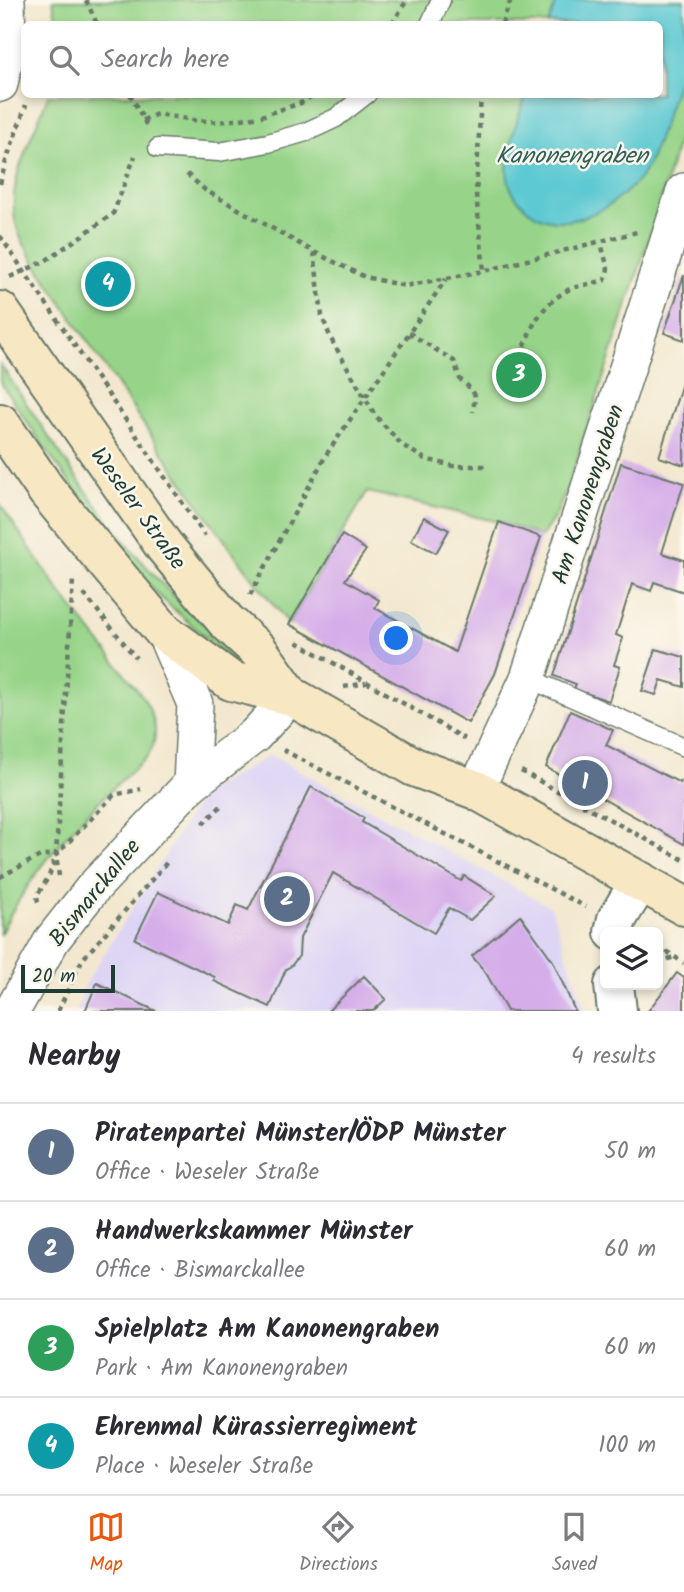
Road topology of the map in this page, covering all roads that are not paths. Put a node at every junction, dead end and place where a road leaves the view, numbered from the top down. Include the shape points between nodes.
1 (7, 0) edge
2 (441, 0) edge
3 (431, 21) edge
4 (0, 84) edge
5 (362, 98) edge
6 (158, 148) road end
7 (680, 206) edge
8 (0, 311) edge
9 (0, 423) edge
10 (164, 632) junction
11 (528, 678) junction
12 (291, 696) junction
13 (684, 747) edge
14 (191, 784) junction
15 (476, 790) junction
16 (640, 881) junction
17 (684, 906) edge
18 (616, 927) edge
19 (615, 990) edge
20 (12, 1011) edge
21 (617, 1011) edge

1 - 4 street via 9,45
2 - 3 lane
5 - 6 lane via 336,118 268,143 219,152
7 - 11 street, Am Kanonengraben
8 - 12 main road, Weseler Straße via 164,546 226,621 258,650
9 - 10 main road, Weseler Straße via 47,491
10 - 12 main road, Weseler Straße via 231,681
10 - 14 street via 195,704
11 - 13 lane
11 - 15 street, Am Kanonengraben
12 - 14 street, Bismarckallee via 256,735
12 - 15 main road, Weseler Straße via 414,767
14 - 20 street, Bismarckallee via 64,923
15 - 16 main road, Weseler Straße
16 - 17 main road, Weseler Straße
16 - 18 street
19 - 21 street

